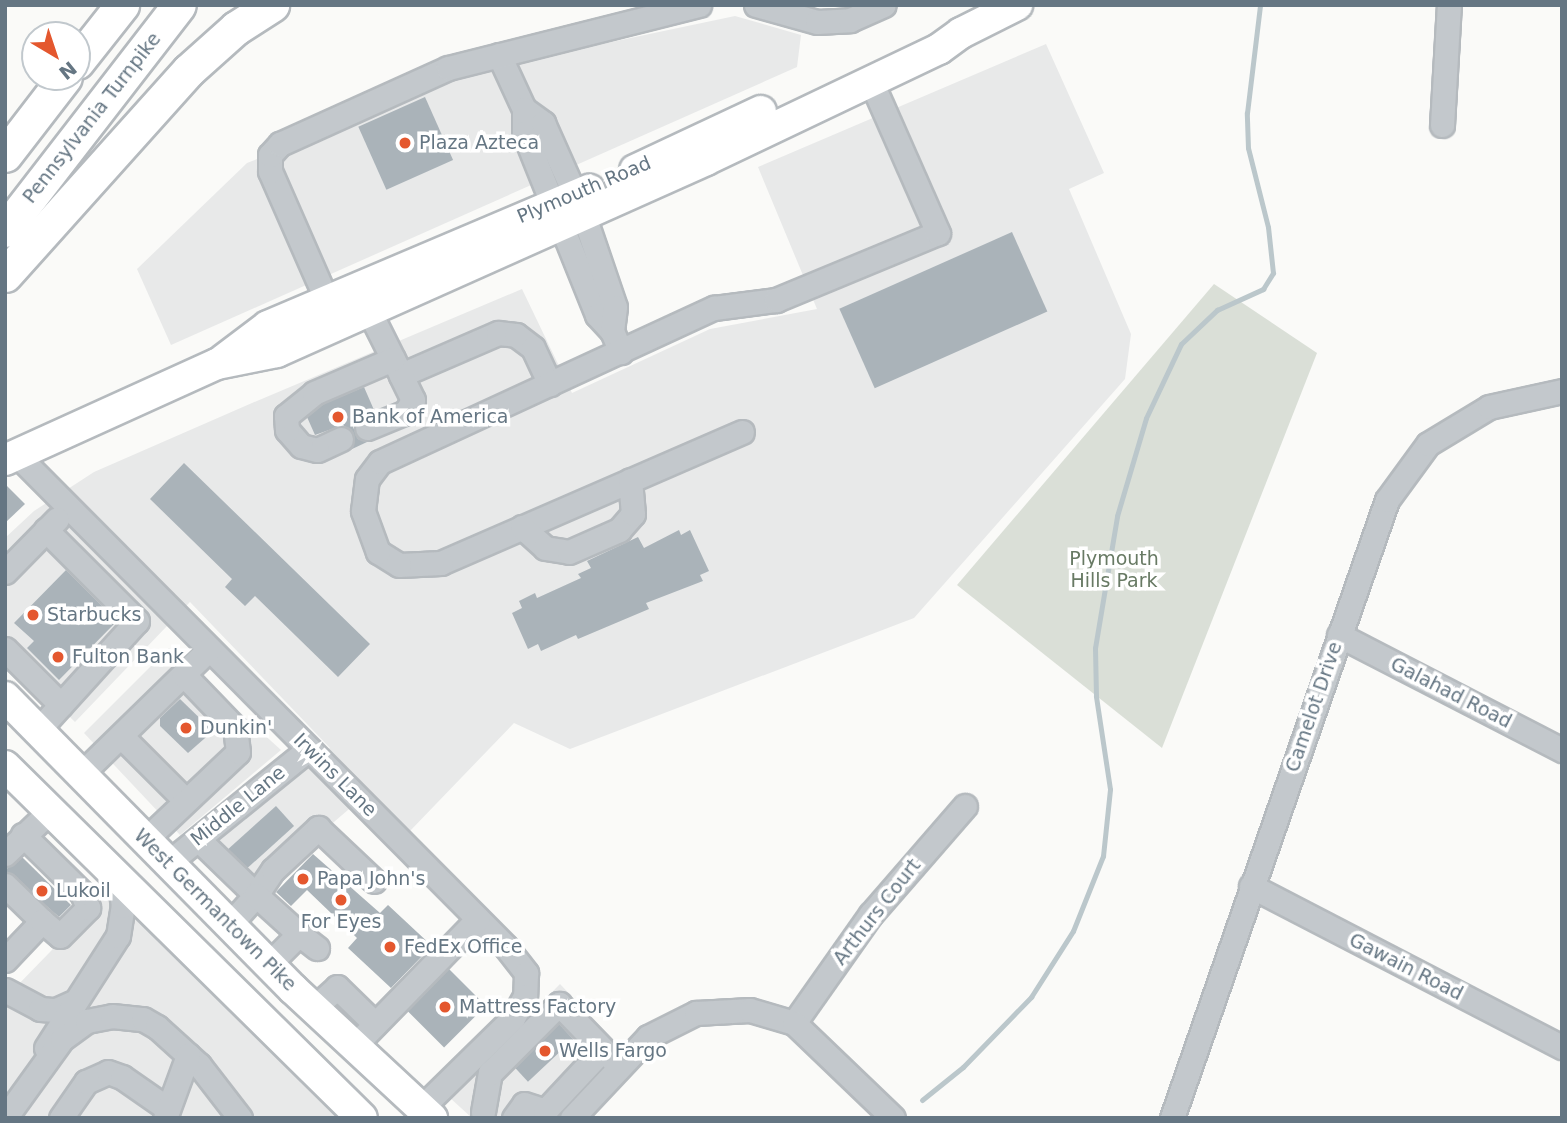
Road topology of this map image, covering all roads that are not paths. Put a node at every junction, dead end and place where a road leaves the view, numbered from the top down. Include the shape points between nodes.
1 (102, 5) edge
2 (122, 5) edge
3 (179, 5) edge
4 (272, 5) edge
5 (699, 5) edge
6 (756, 5) edge
7 (884, 5) edge
8 (1017, 5) edge
9 (1449, 5) edge
10 (90, 21) edge
11 (961, 33) junction
12 (91, 44) edge
13 (499, 55) junction
14 (871, 80) junction
15 (55, 91) edge
16 (1442, 125) dead end
17 (5, 155) edge
18 (569, 209) junction
19 (5, 230) edge
20 (5, 275) edge
21 (327, 301) junction
22 (369, 311) junction
23 (621, 352) junction
24 (217, 364) junction
25 (401, 376) junction
26 (550, 384) junction
27 (1562, 391) edge
28 (367, 428) dead end
29 (742, 432) dead end
30 (341, 439) dead end
31 (10, 457) edge
32 (631, 480) junction
33 (68, 507) junction
34 (522, 527) junction
35 (46, 530) junction
36 (5, 572) edge
37 (1339, 635) junction
38 (5, 649) edge
39 (209, 649) junction
40 (180, 679) junction
41 (5, 697) edge
42 (61, 705) junction
43 (38, 730) junction
44 (121, 736) junction
45 (309, 749) junction
46 (1562, 750) edge
47 (5, 766) edge
48 (80, 774) junction
49 (184, 799) junction
50 (965, 806) dead end
51 (50, 811) junction
52 (23, 835) junction
53 (198, 839) junction
54 (145, 840) junction
55 (5, 854) edge
56 (168, 863) junction
57 (114, 875) junction
58 (374, 881) dead end
59 (5, 886) edge
60 (1251, 887) junction
61 (82, 893) junction
62 (256, 895) junction
63 (478, 919) junction
64 (42, 920) junction
65 (229, 925) junction
66 (299, 934) junction
67 (317, 948) dead end
68 (5, 960) edge
69 (268, 965) junction
70 (5, 990) edge
71 (72, 1003) junction
72 (314, 1009) junction
73 (794, 1023) junction
74 (375, 1024) junction
75 (354, 1046) junction
76 (1562, 1047) edge
77 (602, 1050) junction
78 (188, 1055) junction
79 (618, 1066) junction
80 (24, 1089) junction
81 (167, 1113) edge
82 (427, 1113) edge
83 (548, 1114) edge
84 (485, 1116) edge
85 (5, 1118) edge
86 (61, 1118) edge
87 (240, 1118) edge
88 (362, 1118) edge
89 (514, 1118) edge
90 (572, 1118) edge
91 (893, 1118) edge
92 (1172, 1118) edge

1 - 10 highway
2 - 12 highway
3 - 19 highway, Pennsylvania Turnpike
4 - 20 highway via 236,28 189,70
5 - 13 street
6 - 7 street via 817,22 850,20
8 - 11 main road, Plymouth Road
9 - 16 street
11 - 14 main road, Plymouth Road via 939,49
11 - 18 main road, Plymouth Road via 934,37
13 - 18 street via 524,109 524,133
13 - 21 street via 448,68 280,144 270,156 270,171
14 - 18 main road, Plymouth Road
14 - 23 street via 938,233 776,300 714,308
15 - 17 highway
18 - 21 main road, Plymouth Road
18 - 22 main road, Plymouth Road
18 - 23 street via 597,315 612,331
21 - 24 main road, Plymouth Road via 268,326
22 - 24 main road, Plymouth Road via 278,352
22 - 25 street
23 - 26 street
24 - 31 main road, Plymouth Road
25 - 26 street via 498,333 516,335 533,348
25 - 28 street via 413,400 406,412
25 - 30 street via 314,393 286,416 287,430 301,446 317,450
26 - 34 street via 380,462 367,479 363,496 365,522 379,552 399,565 441,563
27 - 37 street, Camelot Drive via 1489,407 1428,444 1387,500
29 - 32 street
31 - 33 street, Irwins Lane
32 - 34 street
32 - 34 street via 633,514 619,530 569,552 545,548
33 - 35 street
33 - 39 street, Irwins Lane
35 - 36 street
35 - 42 street via 137,621
37 - 46 street, Galahad Road
37 - 60 street, Camelot Drive
38 - 42 street
39 - 40 street
39 - 45 street, Irwins Lane
40 - 44 street
40 - 49 street via 229,742 202,782
41 - 43 main road, West Germantown Pike
42 - 43 street
43 - 48 main road, West Germantown Pike
44 - 48 street
44 - 49 street
45 - 53 street, Middle Lane
45 - 63 street, Irwins Lane
47 - 51 main road
48 - 54 main road, West Germantown Pike
49 - 54 street
50 - 73 street, Arthurs Court via 871,914
51 - 52 street
51 - 57 main road
52 - 55 street
52 - 61 street
53 - 56 street, Middle Lane
53 - 62 street
54 - 56 main road, West Germantown Pike
56 - 65 main road, West Germantown Pike
57 - 61 street
57 - 71 street via 123,906 118,936
57 - 88 main road
58 - 62 street via 318,828 273,870
59 - 64 street
60 - 76 street, Gawain Road
60 - 92 street, Camelot Drive
61 - 64 street via 88,908 60,936
62 - 65 street
62 - 66 street
63 - 74 street
63 - 82 street, Irwins Lane via 526,974 526,996 513,1018
64 - 68 street
65 - 69 main road, West Germantown Pike
66 - 67 street
66 - 69 street
69 - 72 main road, West Germantown Pike
70 - 71 street via 40,1009 55,1010
71 - 80 street
72 - 74 street via 337,987
72 - 75 main road, West Germantown Pike
73 - 79 street via 750,1010 696,1013 648,1037
73 - 91 street
74 - 75 street
75 - 82 main road, West Germantown Pike
77 - 79 street
77 - 83 street
77 - 84 street via 559,1004 490,1073
78 - 80 street via 143,1019 112,1016 87,1021 62,1039
78 - 81 street
78 - 87 street
79 - 90 street
80 - 85 street
81 - 86 street via 122,1077 108,1073 86,1082
83 - 89 street via 524,1104

